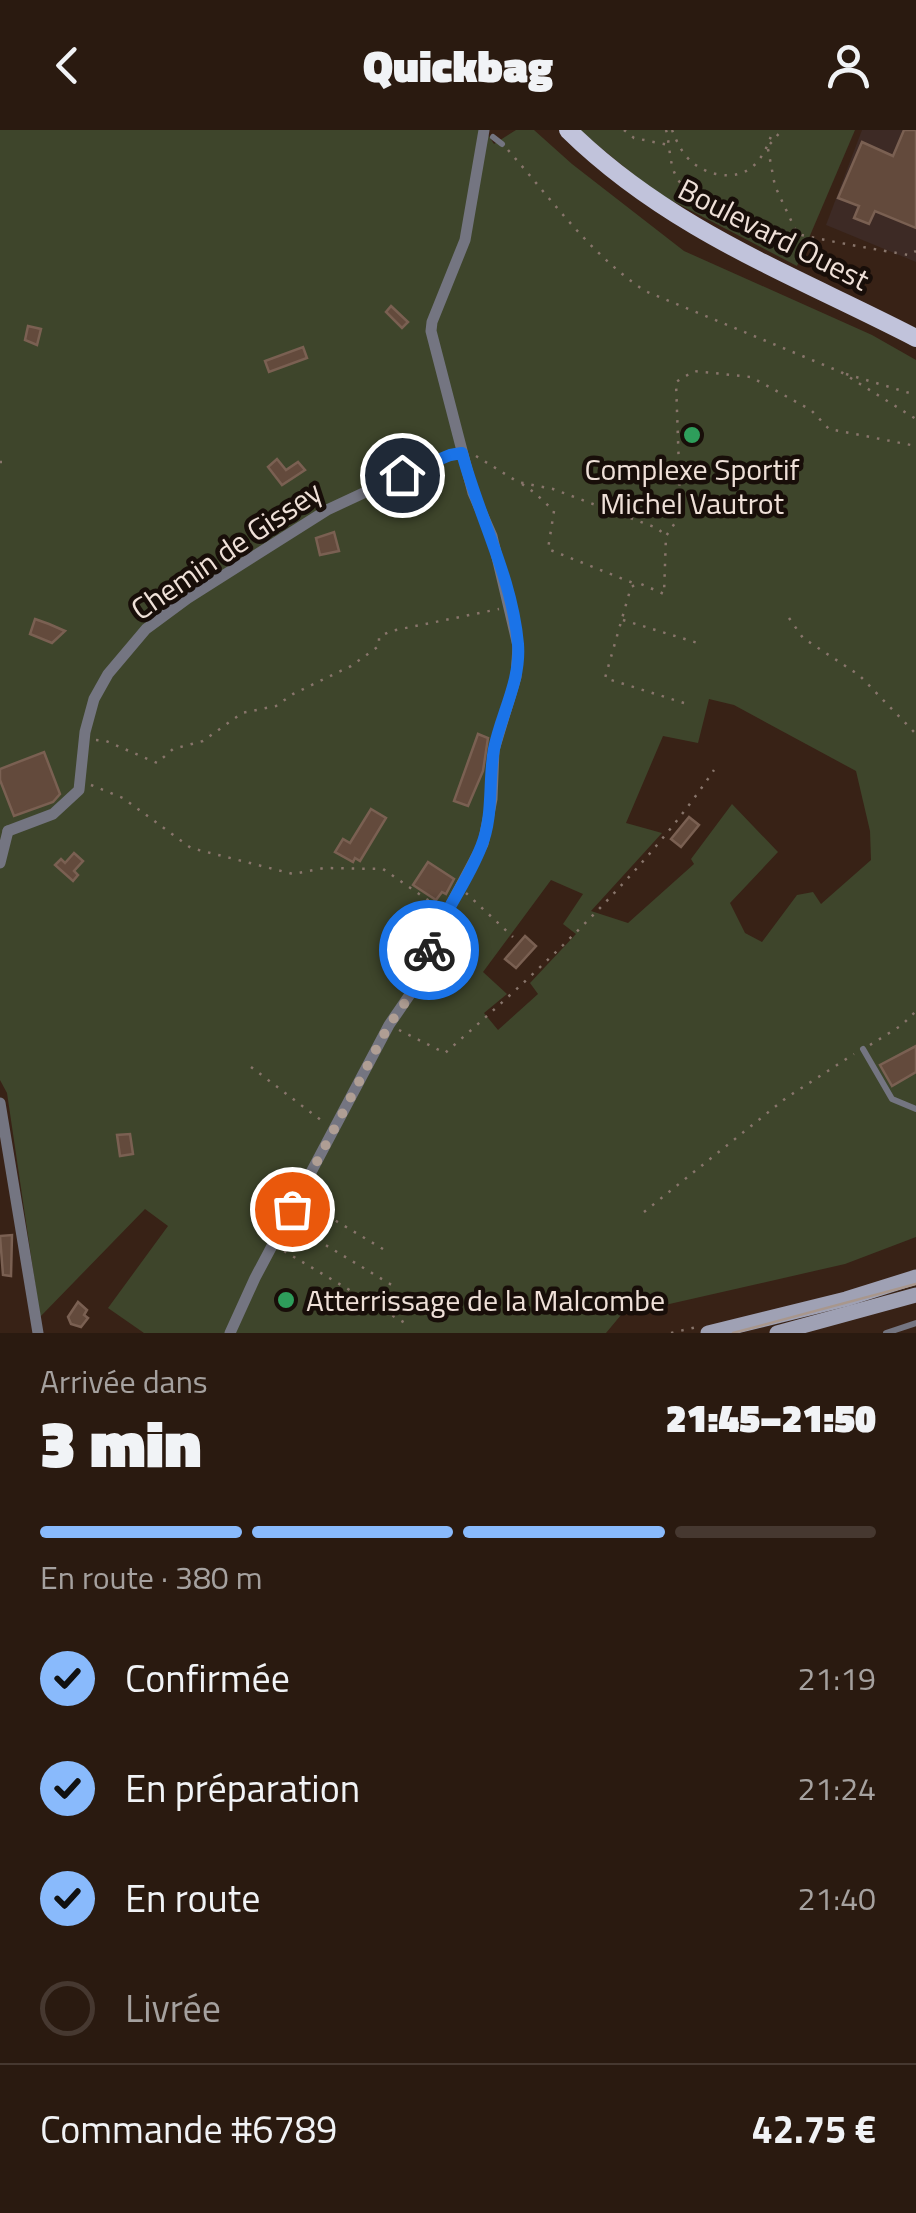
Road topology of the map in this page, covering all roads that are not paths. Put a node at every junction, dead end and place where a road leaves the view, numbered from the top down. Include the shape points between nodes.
1 (568, 130) edge
2 (488, 134) edge
3 (502, 144) road end
4 (916, 338) edge
5 (462, 453) junction
6 (4, 825) edge
7 (0, 863) edge
8 (863, 1049) road end
9 (0, 1103) edge
10 (916, 1110) edge
11 (916, 1277) edge
12 (916, 1295) edge
13 (916, 1324) edge
14 (38, 1333) edge
15 (230, 1333) edge
16 (708, 1333) edge
17 (776, 1333) edge
18 (886, 1333) edge

1 - 4 main road, Boulevard Ouest via 685,222
2 - 3 lane
2 - 5 street via 475,164 465,240 432,322
5 - 6 street, Chemin de Gissey via 326,510 146,629 94,699 82,783 73,798 52,814
5 - 15 street via 492,536 518,646 516,677 494,750 483,844 433,938 414,990 389,1025
6 - 7 street
8 - 10 lane via 892,1099
9 - 14 street
11 - 16 main road
12 - 17 main road
13 - 18 lane

